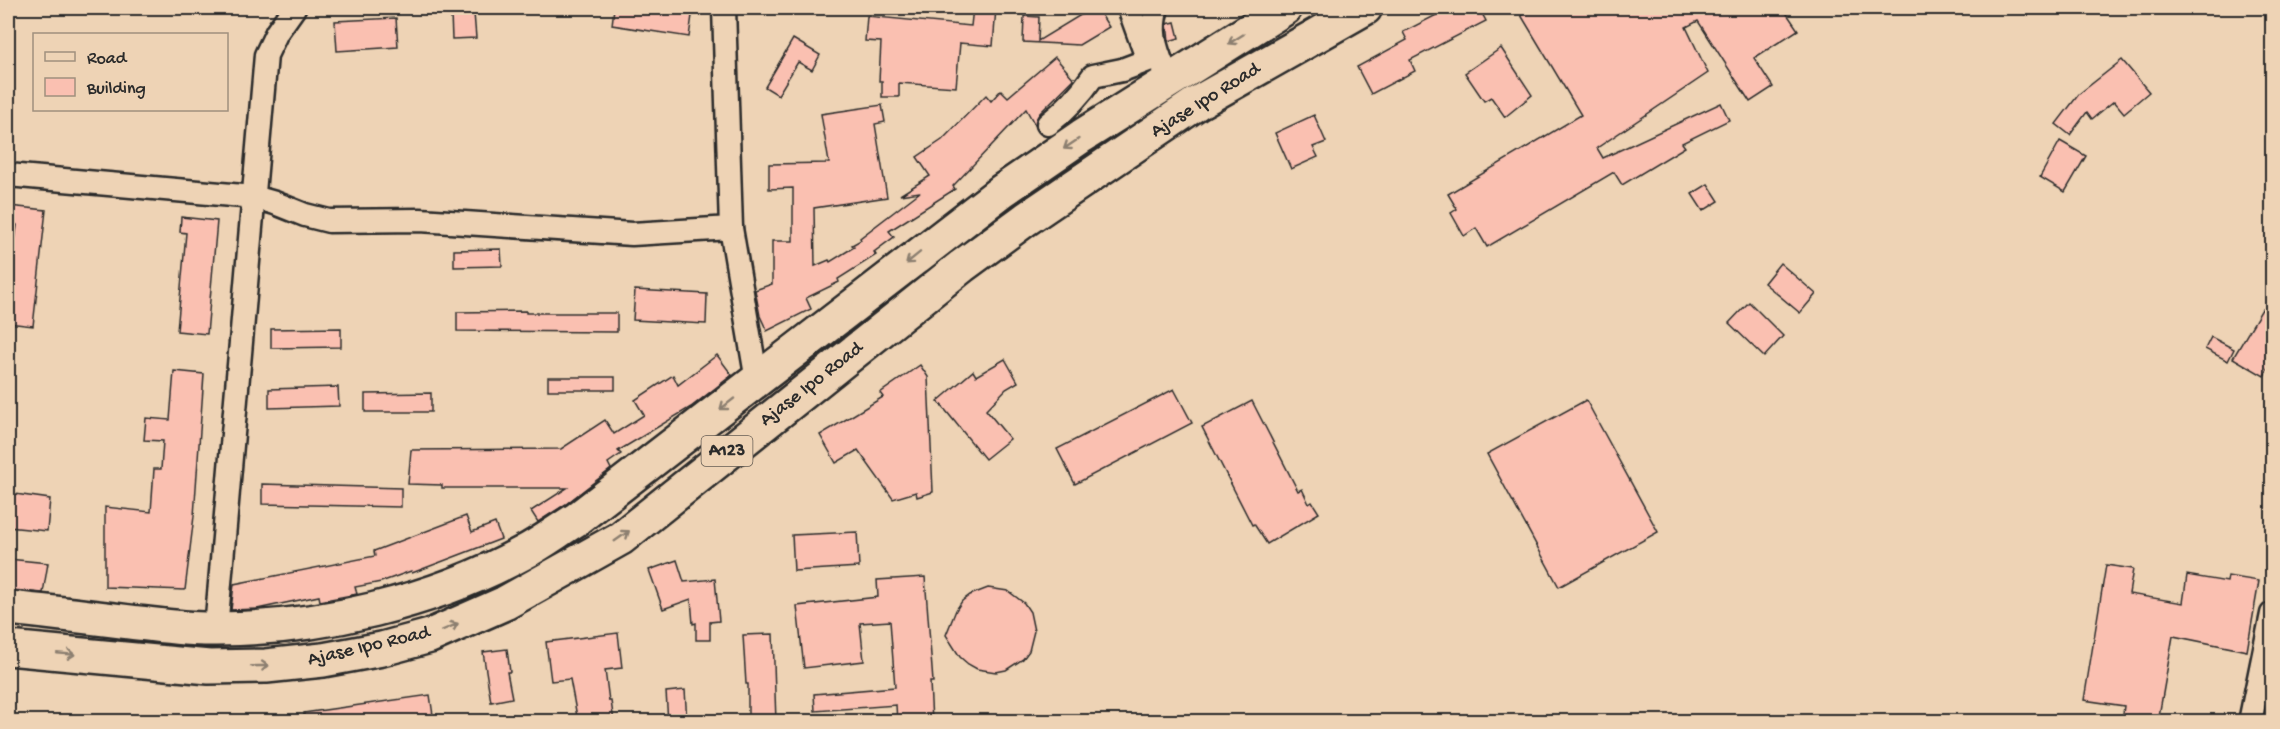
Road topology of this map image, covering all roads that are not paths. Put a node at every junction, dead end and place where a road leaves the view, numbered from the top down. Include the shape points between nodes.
1 (294, 8) edge
2 (724, 8) edge
3 (1129, 8) edge
4 (1157, 8) edge
5 (1285, 8) edge
6 (1365, 8) edge
7 (1159, 65) junction
8 (1048, 124) dead end
9 (8, 175) edge
10 (254, 197) junction
11 (981, 206) junction
12 (731, 228) junction
13 (1003, 236) junction
14 (757, 381) junction
15 (8, 608) edge
16 (2272, 614) edge
17 (216, 629) junction
18 (8, 648) edge
19 (2250, 722) edge

1 - 10 street via 266,55
2 - 12 street
3 - 7 street
4 - 7 street via 1153,31
5 -> 7 highway, Ajase Ipo Road / A123
6 - 13 highway, Ajase Ipo Road / A123 via 1197,103
7 - 8 street via 1093,76
7 -> 11 highway, Ajase Ipo Road / A123 via 1082,136
9 - 10 street
10 - 12 street via 329,221 420,220 632,234
10 - 17 street
11 - 13 highway
11 -> 14 highway, Ajase Ipo Road / A123
12 - 14 street
18 -> 13 highway, Ajase Ipo Road / A123 via 209,667 266,666 323,660 430,636 505,603 621,538
14 -> 17 highway, Ajase Ipo Road / A123 via 577,519 523,553 466,579 367,612
15 - 17 highway, Ajase Ipo Road / A123
16 - 19 street

